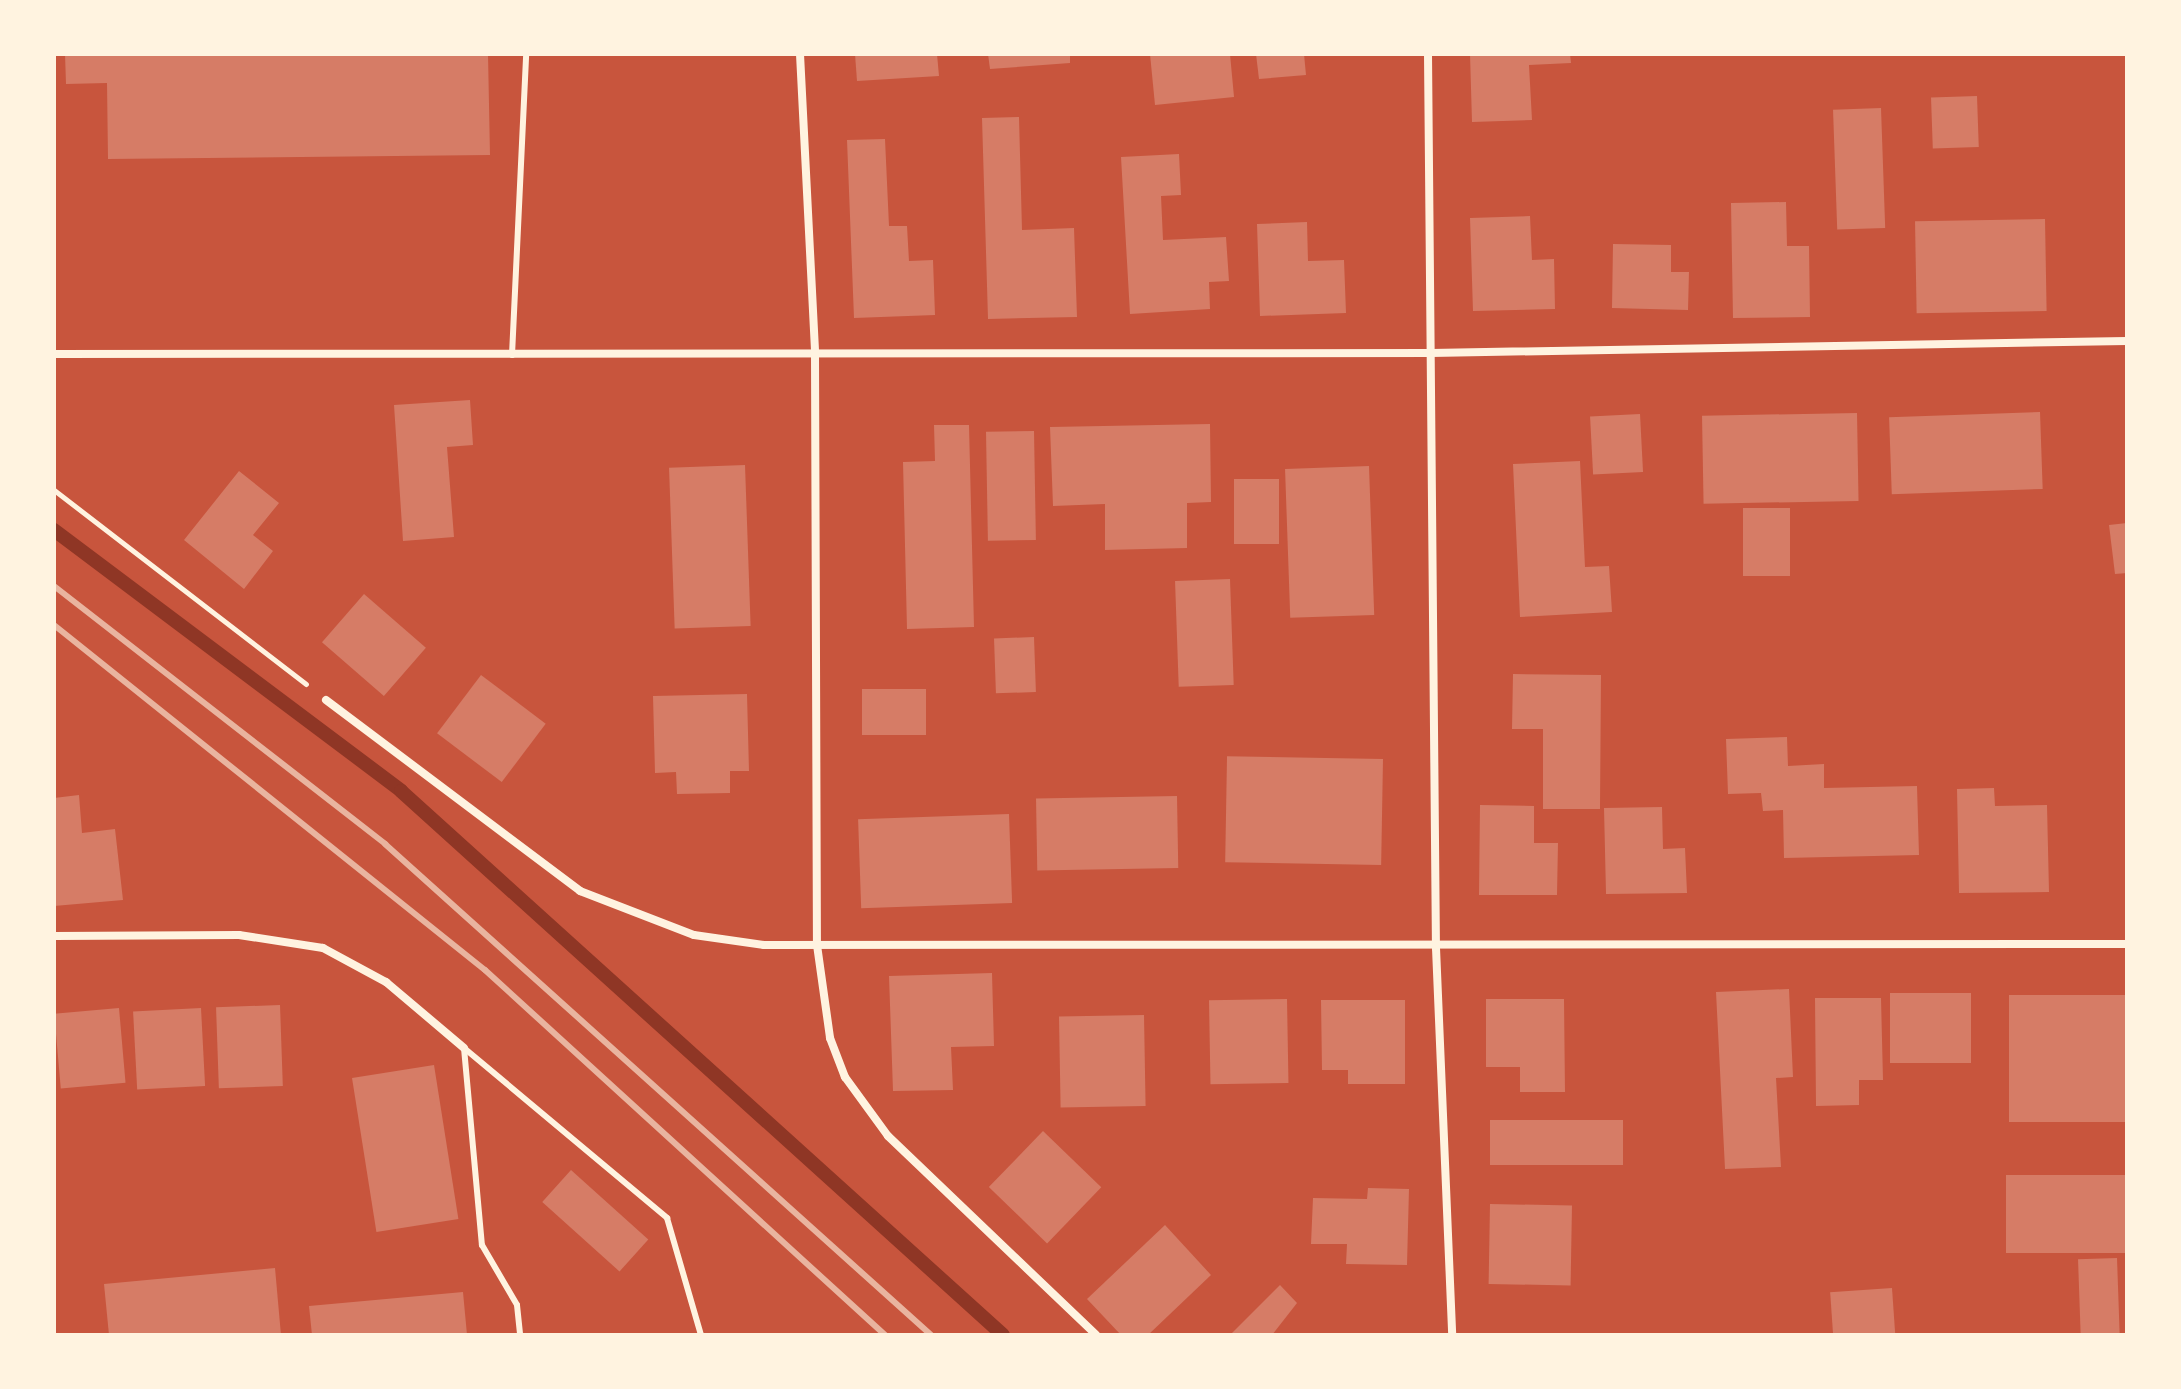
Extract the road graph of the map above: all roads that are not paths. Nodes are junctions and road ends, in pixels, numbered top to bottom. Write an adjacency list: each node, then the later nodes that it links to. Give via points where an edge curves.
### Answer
1 (526, 54): 7 (lane)
2 (800, 54): 8 (street)
3 (1428, 54): 5 (street)
4 (2127, 341): 5 (street)
5 (1431, 353): 8 (street); 13 (street)
6 (54, 354): 7 (street)
7 (512, 355): 8 (street)
8 (815, 355): 12 (street)
9 (326, 700): 12 (street, via 580,891 694,935)
10 (54, 936): 14 (street, via 239,935 323,948 386,982)
11 (2127, 944): 13 (street)
12 (817, 945): 13 (street); 17 (street, via 830,1038 866,1109 955,1204)
13 (1436, 948): 18 (street)
14 (464, 1048): 15 (lane, via 482,1245 517,1305); 16 (lane, via 667,1218)
15 (520, 1335)
16 (701, 1335)
17 (1096, 1335)
18 (1452, 1335)

